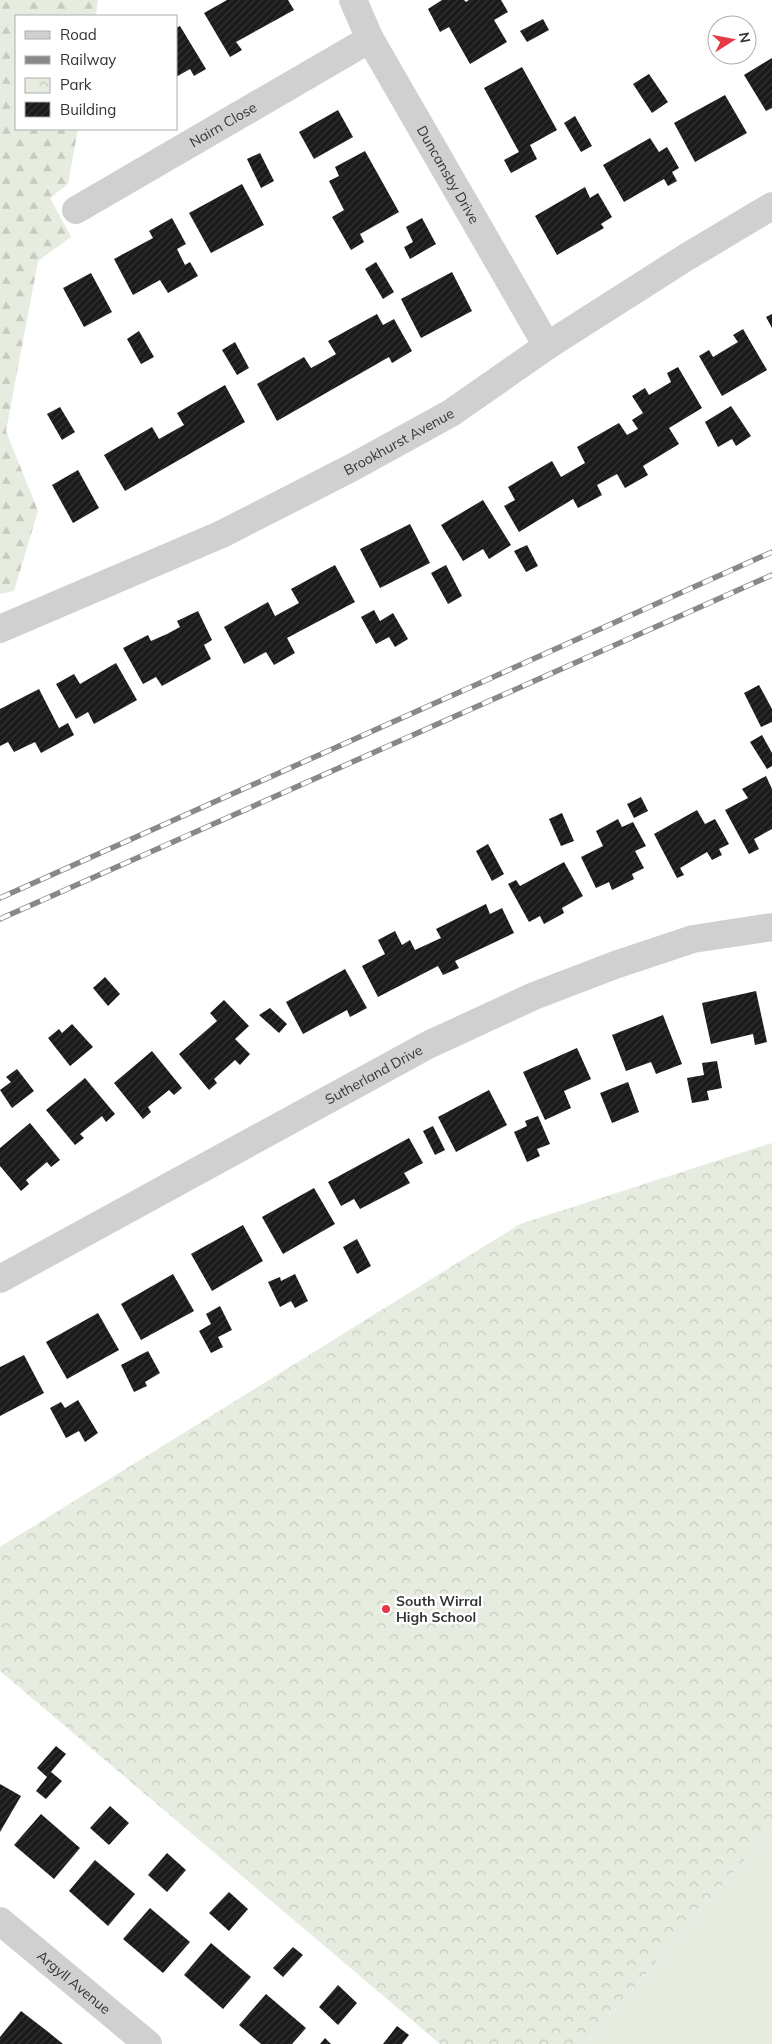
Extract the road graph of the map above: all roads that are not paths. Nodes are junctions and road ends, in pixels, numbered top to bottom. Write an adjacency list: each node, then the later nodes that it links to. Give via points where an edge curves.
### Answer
1 (353, 0): 2 (street, Duncansby Drive)
2 (370, 39): 4 (street, Nairn Close); 5 (street, Duncansby Drive)
3 (772, 206): 5 (street, Brookhurst Avenue)
4 (76, 210)
5 (548, 346): 6 (street, Brookhurst Avenue, via 451,412 353,467 222,534)
6 (0, 629)
7 (772, 927): 8 (street, Sutherland Drive, via 693,939 534,996 428,1045)
8 (0, 1279)
9 (0, 1921): 10 (street, Argyll Avenue)
10 (148, 2044)

